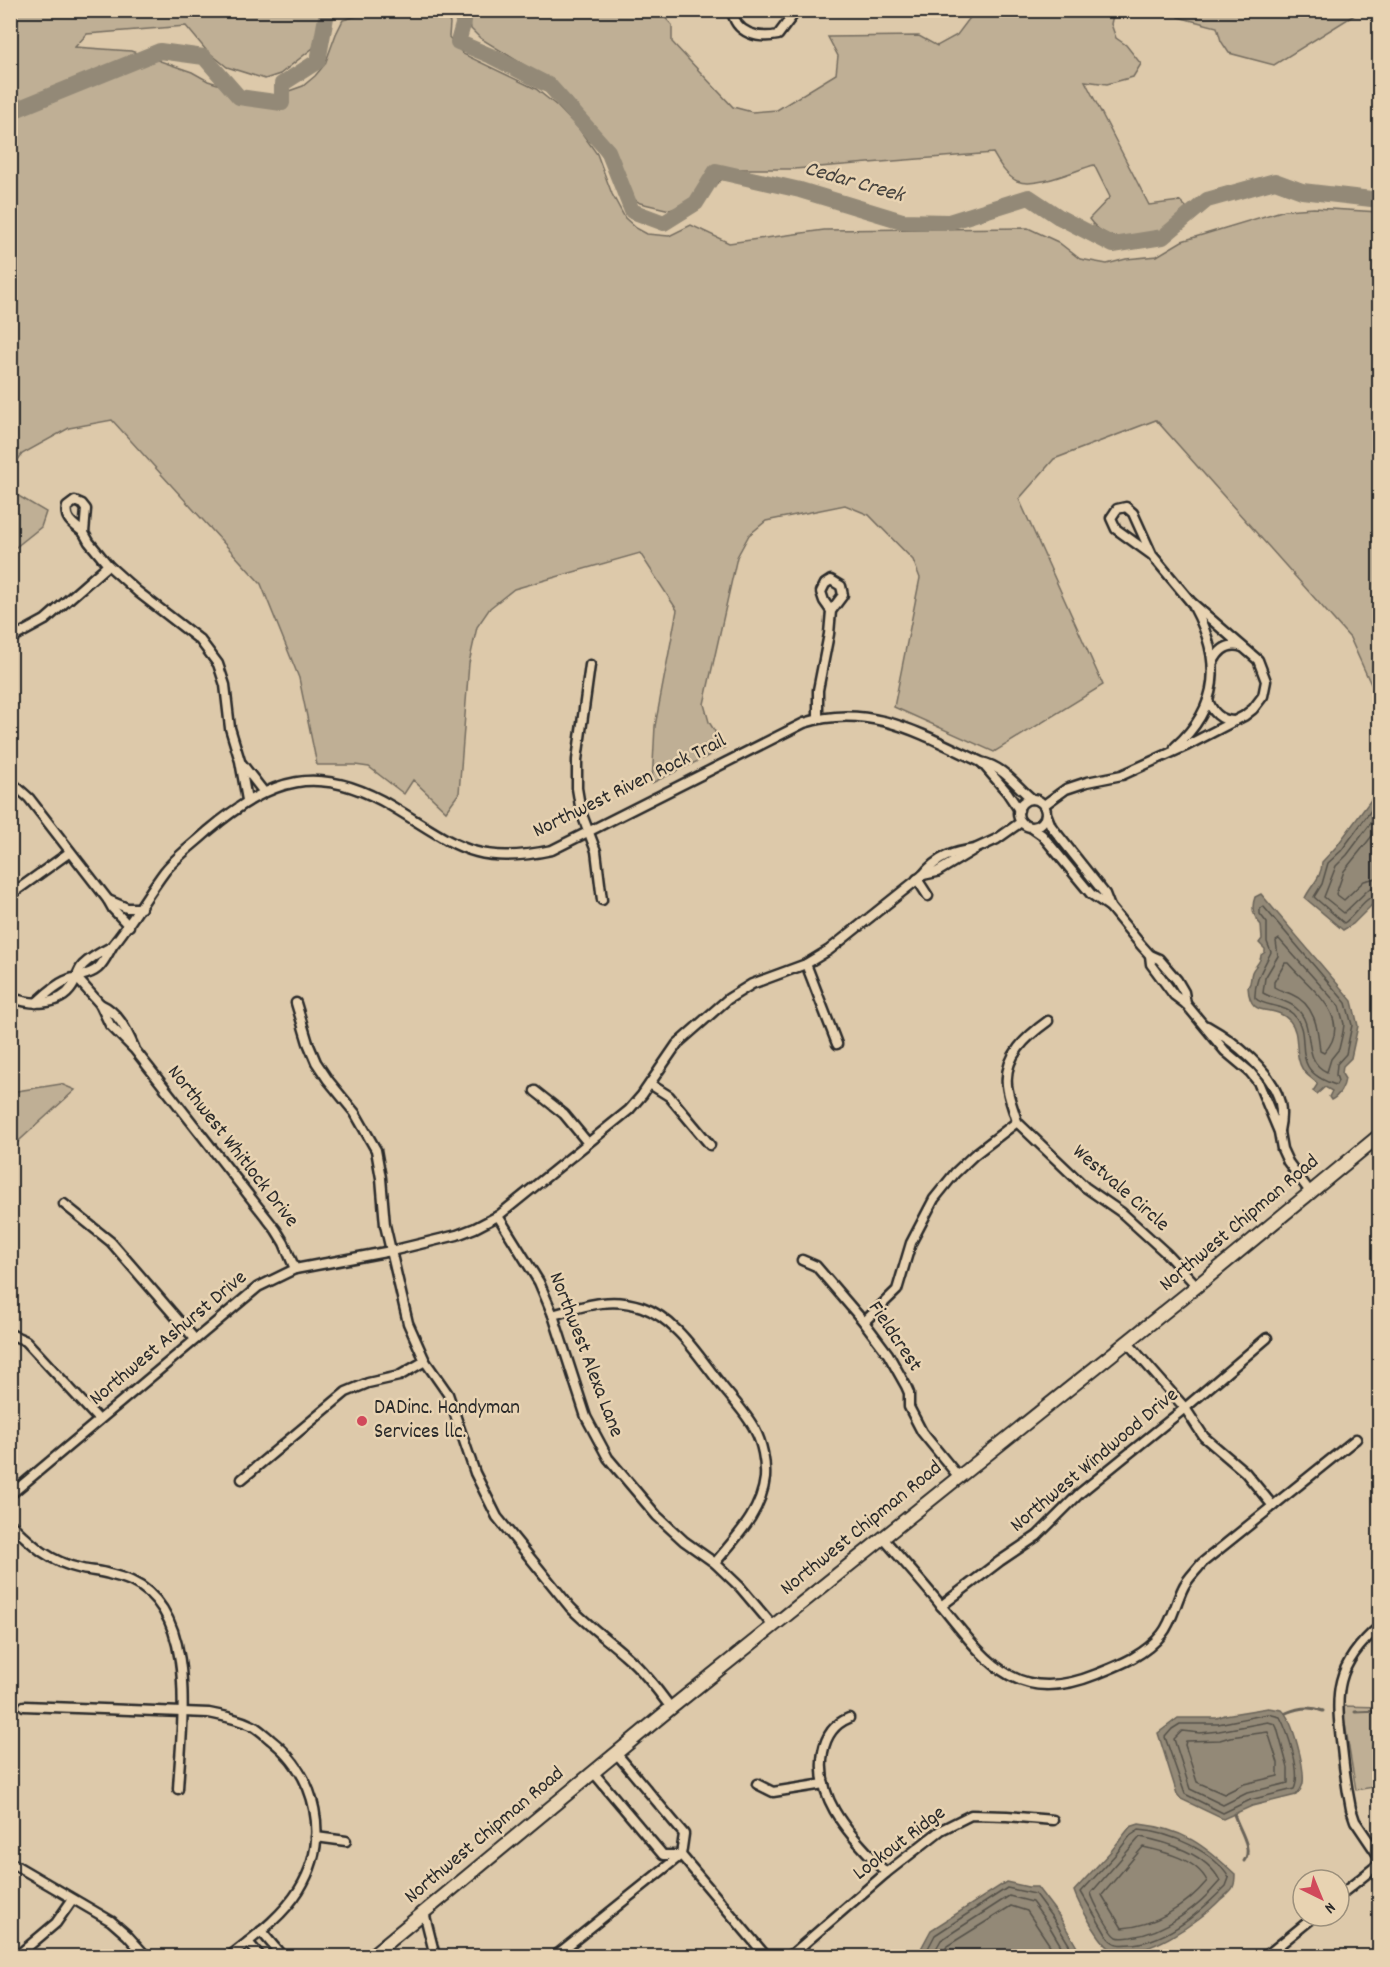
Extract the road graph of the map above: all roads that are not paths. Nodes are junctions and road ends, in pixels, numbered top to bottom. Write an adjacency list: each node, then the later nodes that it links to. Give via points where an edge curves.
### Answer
1 (732, 10): 2 (street, via 738,25 747,32 768,37 778,35)
2 (794, 10)
3 (84, 532): 5 (street)
4 (1152, 555): 4 (street, via 1133,513 1126,507 1118,509 1111,518 1116,529); 6 (street)
5 (108, 565): 8 (street, via 45,620); 16 (street, via 200,640 218,663)
6 (1191, 602): 9 (street); 10 (street, via 1206,628)
7 (831, 611): 13 (street, via 818,690)
8 (10, 639)
9 (1248, 649): 10 (street, via 1230,646 1220,651); 14 (street, via 1262,667 1265,689 1259,704)
10 (1213, 662): 12 (street)
11 (590, 665): 27 (street, via 576,777 578,800)
12 (1208, 700): 14 (street, via 1221,717); 15 (street, via 1192,729)
13 (818, 719): 17 (street, Northwest Riven Rock Trail, via 848,715 878,718); 27 (street, Northwest Riven Rock Trail, via 790,729)
14 (1235, 721): 15 (street)
15 (1167, 754): 22 (street, via 1122,775 1066,789)
16 (240, 761): 19 (street); 21 (street)
17 (981, 762): 20 (street, Northwest Riven Rock Trail, via 1000,769); 23 (street, Northwest Riven Rock Trail)
18 (10, 782): 28 (street, via 29,798)
19 (263, 791): 21 (street, Northwest Riven Rock Trail); 27 (street, Northwest Riven Rock Trail, via 305,782 352,787 393,806 451,843 499,856 552,850)
20 (1032, 799): 22 (street, Northwest Riven Rock Trail); 23 (street, via 1023,802)
21 (248, 800): 35 (street, Northwest Riven Rock Trail, via 168,868)
22 (1044, 805): 24 (street)
23 (1019, 810): 25 (street, Northwest Riven Rock Trail)
24 (1047, 816): 26 (street, via 1042,824); 34 (street, via 1105,894)
25 (1021, 822): 26 (street); 29 (street, Northwest Ashurst Drive, via 975,849 952,852)
26 (1032, 828): 34 (street, via 1091,894)
27 (588, 831): 33 (street, via 596,850)
28 (70, 852): 30 (street); 32 (street)
29 (920, 877): 31 (street); 37 (street, Northwest Ashurst Drive)
30 (10, 895)
31 (928, 896)
32 (108, 900): 35 (street, via 127,908); 36 (street)
33 (602, 900)
34 (1110, 907): 42 (street, via 1177,980 1186,1004)
35 (141, 908): 36 (street, Northwest Riven Rock Trail)
36 (129, 926): 38 (street, Northwest Riven Rock Trail, via 97,969)
37 (806, 964): 43 (street); 44 (street, Northwest Ashurst Drive, via 739,991 677,1044)
38 (76, 977): 39 (street, Northwest Riven Rock Trail, via 72,987 50,1002 24,1002); 56 (street, Northwest Whitlock Drive, via 100,1004 110,1025 135,1050 276,1230)
39 (10, 997)
40 (296, 1003): 54 (street, via 316,1062 355,1113 376,1150)
41 (1047, 1021): 46 (street, via 1016,1049 1010,1064 1007,1084)
42 (1203, 1024): 47 (street, via 1224,1051 1258,1082); 47 (street, via 1223,1035 1262,1070 1280,1102)
43 (837, 1044)
44 (650, 1084): 49 (street, Northwest Ashurst Drive, via 629,1110); 50 (street, via 669,1096)
45 (535, 1091): 49 (street, via 564,1114)
46 (1017, 1122): 57 (street, Westvale Circle, via 1085,1187 1121,1212 1166,1253); 59 (street, via 961,1167 934,1199 911,1243 897,1290)
47 (1279, 1132): 51 (street, via 1288,1162)
48 (1380, 1135): 51 (main road, Northwest Chipman Road)
49 (588, 1143): 53 (street, Northwest Ashurst Drive)
50 (710, 1145)
51 (1310, 1192): 57 (main road, Northwest Chipman Road)
52 (64, 1204): 61 (street, via 111,1242)
53 (498, 1216): 54 (street, Northwest Ashurst Drive, via 457,1235); 58 (street, Northwest Alexa Lane, via 539,1282)
54 (391, 1251): 56 (street, Northwest Ashurst Drive); 64 (street, via 408,1323)
55 (802, 1260): 59 (street, Fieldcrest, via 816,1266)
56 (295, 1269): 61 (street, Northwest Ashurst Drive, via 258,1287)
57 (1197, 1286): 63 (main road, Northwest Chipman Road)
58 (553, 1315): 74 (street, Northwest Alexa Lane, via 599,1445 657,1516); 74 (street, via 615,1301 656,1314 678,1332 750,1421 761,1444 765,1477 762,1493 750,1519)
59 (864, 1322): 68 (street, Fieldcrest, via 898,1368 909,1393 909,1407 922,1432)
60 (10, 1334): 66 (street, via 26,1341)
61 (194, 1338): 66 (street, Northwest Ashurst Drive)
62 (1267, 1338): 65 (street, Northwest Windwood Drive)
63 (1127, 1342): 65 (street); 68 (main road, Northwest Chipman Road)
64 (424, 1361): 69 (street, via 399,1376 346,1392); 79 (street, via 448,1394 475,1473 497,1517 570,1607 626,1655)
65 (1185, 1408): 71 (street, via 1204,1437 1245,1472); 75 (street, Northwest Windwood Drive, via 1080,1493 1037,1536)
66 (99, 1420): 70 (street, Northwest Ashurst Drive)
67 (1356, 1439): 71 (street)
68 (958, 1476): 73 (main road, Northwest Chipman Road)
69 (242, 1479)
70 (10, 1495)
71 (1273, 1506): 75 (street, via 1202,1563 1184,1585 1164,1632 1147,1650 1080,1681 1052,1686 1024,1683 1001,1672 973,1647)
72 (10, 1522): 80 (street, via 42,1553 62,1563 133,1582 156,1600 172,1626 178,1649)
73 (883, 1539): 75 (street); 76 (main road, Northwest Chipman Road)
74 (715, 1563): 76 (street, Northwest Alexa Lane)
75 (941, 1606)
76 (773, 1626): 79 (main road, Northwest Chipman Road)
77 (1380, 1626): 91 (street, via 1352,1655 1338,1688 1337,1709 1351,1809)
78 (24, 1706): 80 (street)
79 (671, 1708): 82 (main road, Northwest Chipman Road)
80 (182, 1711): 86 (street); 88 (street, via 228,1717 254,1726 283,1749 313,1800)
81 (849, 1718): 85 (street, via 837,1723 825,1741 821,1762)
82 (616, 1753): 83 (main road, Northwest Chipman Road); 90 (street, via 684,1834)
83 (593, 1772): 90 (street, via 663,1856); 97 (main road, Northwest Chipman Road)
84 (757, 1784): 85 (street, via 773,1792)
85 (824, 1784): 94 (street, via 829,1804 844,1827)
86 (178, 1789)
87 (1053, 1820): 94 (street, Lookout Ridge, via 971,1815 941,1830)
88 (316, 1837): 89 (street); 99 (street, via 312,1863 299,1890)
89 (346, 1841)
90 (681, 1855): 108 (street); 109 (street)
91 (1380, 1858)
92 (10, 1862): 96 (street)
93 (1380, 1863): 95 (street)
94 (886, 1873): 110 (street, Lookout Ridge)
95 (1351, 1886)
96 (72, 1900): 101 (street, via 56,1923); 102 (street, via 111,1921)
97 (423, 1912): 106 (main road, Northwest Chipman Road); 107 (street)
98 (1300, 1928): 111 (street)
99 (261, 1931): 100 (street); 105 (street)
100 (248, 1942): 103 (street); 104 (street)
101 (17, 1956)
102 (146, 1956)
103 (230, 1956)
104 (260, 1956)
105 (282, 1956)
106 (371, 1956)
107 (435, 1956)
108 (555, 1956)
109 (766, 1956)
110 (790, 1956)
111 (1266, 1956)

